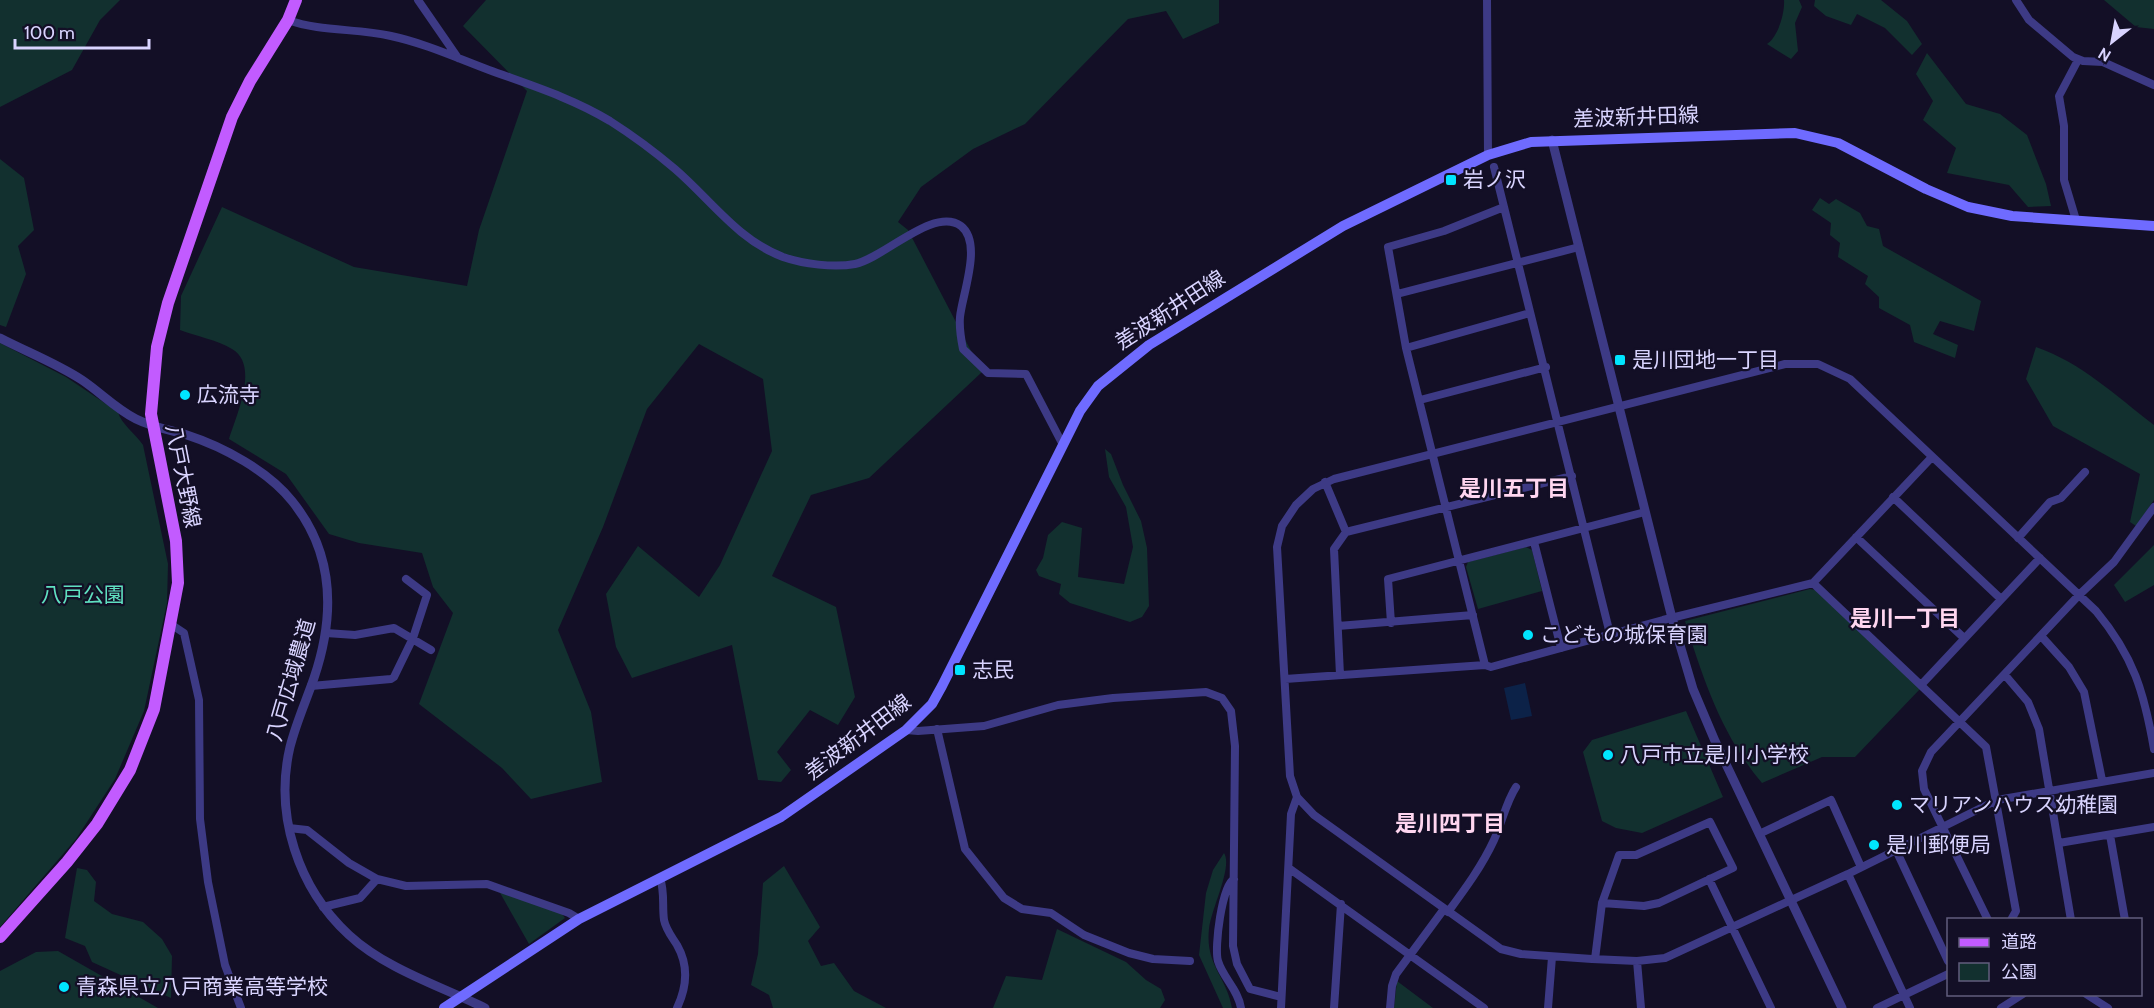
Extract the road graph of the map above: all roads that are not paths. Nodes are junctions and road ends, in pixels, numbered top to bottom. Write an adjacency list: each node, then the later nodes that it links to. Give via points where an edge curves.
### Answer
1 (296, 0): 5 (main road, 八戸大野線)
2 (418, 0): 6 (street)
3 (1487, 0): 10 (street)
4 (2016, 0): 7 (street, via 2029,20)
5 (288, 20): 6 (street, via 309,27 390,36); 25 (main road, 八戸大野線, via 255,71 232,117 178,273 157,347 151,398)
6 (459, 58): 26 (street, via 567,98 610,121 675,169 742,234 786,258 853,264 884,252 932,224 944,221 960,226 967,232 970,250 960,317 963,349 988,373 1026,374)
7 (2078, 60): 8 (street, via 2103,62); 13 (street, via 2059,96 2064,126 2064,180)
8 (2154, 85)
9 (1552, 140): 10 (main road, 差波新井田線); 13 (main road, 差波新井田線, via 1806,134 1838,143 1968,207 2012,216); 15 (street)
10 (1488, 155): 26 (main road, 差波新井田線, via 1342,226 1149,345 1098,386)
11 (1494, 167): 12 (street)
12 (1504, 207): 16 (street); 17 (street, via 1444,231 1388,247)
13 (2076, 220): 14 (main road, 差波新井田線)
14 (2154, 226)
15 (1579, 247): 16 (street); 23 (street)
16 (1519, 264): 17 (street); 18 (street)
17 (1397, 294): 20 (street)
18 (1530, 314): 20 (street); 21 (street)
19 (0, 338): 25 (street, 八戸広域農道, via 80,378 128,414)
20 (1407, 348): 22 (street)
21 (1546, 367): 22 (street); 24 (street)
22 (1419, 400): 27 (street)
23 (1619, 406): 24 (street); 28 (street, via 1785,364 1818,364 1850,379); 35 (street)
24 (1559, 421): 27 (street); 30 (street)
25 (153, 425): 50 (main road, 八戸大野線, via 176,541 178,583); 52 (street, 八戸広域農道, via 205,442 248,465 291,499 309,526 325,568 329,604)
26 (1063, 445): 67 (main road, 差波新井田線, via 942,686 932,704)
27 (1433, 454): 31 (street); 33 (street)
28 (1932, 457): 32 (street); 39 (street)
29 (2085, 472): 39 (street, via 2061,498 2050,502)
30 (1572, 477): 33 (street); 36 (street)
31 (1325, 482): 37 (street); 62 (street, via 1296,505 1278,538)
32 (1893, 497): 38 (street); 46 (street)
33 (1446, 507): 37 (street); 42 (street)
34 (2154, 507): 45 (street, via 2114,562)
35 (1646, 512): 36 (street); 48 (street)
36 (1584, 528): 40 (street); 53 (street)
37 (1346, 532): 51 (street, via 1334,549)
38 (1856, 537): 44 (street); 56 (street)
39 (2018, 538): 41 (street)
40 (1534, 542): 42 (street); 57 (street)
41 (2040, 558): 45 (street); 46 (street)
42 (1460, 560): 47 (street); 49 (street, via 1388,579)
43 (406, 579): 55 (street, via 427,595)
44 (1813, 583): 48 (street); 63 (street)
45 (2079, 595): 54 (street); 68 (street, via 2115,635 2135,670)
46 (2001, 599): 56 (street)
47 (1473, 615): 49 (street); 59 (street)
48 (1672, 618): 53 (street); 78 (street, via 1693,689)
49 (1391, 623): 51 (street)
50 (172, 625): 100 (main road, 八戸大野線, via 154,709 130,770 84,841); 113 (street, via 184,633 200,700 200,819 208,882 225,965)
51 (1338, 626): 60 (street)
52 (326, 633): 55 (street, via 355,635 394,627); 64 (street, 八戸広域農道)
53 (1610, 634): 57 (street)
54 (2042, 637): 61 (street); 70 (street, via 2069,667 2084,692)
55 (413, 638): 58 (street); 64 (street, via 391,679)
56 (1964, 638): 63 (street)
57 (1561, 648): 59 (street, via 1491,668)
58 (431, 650)
59 (1485, 665): 60 (street)
60 (1340, 675): 62 (street)
61 (2005, 675): 65 (street); 72 (street, via 2028,702 2038,729)
62 (1285, 679): 73 (street, via 1290,776)
63 (1922, 685): 65 (street)
64 (311, 686): 76 (street, 八戸広域農道, via 287,763 285,798)
65 (1961, 721): 74 (street, via 1986,747); 77 (street, via 1931,752 1922,771 1924,789)
66 (937, 729): 67 (street); 87 (street, via 984,726 1058,705 1169,694 1216,694 1228,703 1231,711 1235,746); 106 (street, via 965,849 1004,898 1022,909 1051,913 1084,934 1129,953)
67 (906, 730): 85 (main road, 差波新井田線, via 781,818)
68 (2154, 749)
69 (2154, 772): 70 (street)
70 (2102, 780): 72 (street)
71 (1516, 787): 93 (street, via 1493,843 1469,884)
72 (2049, 790): 74 (street); 80 (street)
73 (1297, 797): 83 (street, via 1291,814); 93 (street, via 1314,815)
74 (1997, 800): 77 (street); 95 (street, via 2016,911)
75 (2154, 827): 79 (street)
76 (289, 828): 86 (street, via 307,830); 92 (street, 八戸広域農道, via 301,868)
77 (1943, 828): 81 (street); 94 (street)
78 (1759, 834): 82 (street, via 1831,800); 89 (street)
79 (2110, 835): 80 (street); 97 (street)
80 (2059, 843): 96 (street)
81 (1896, 850): 82 (street); 104 (street)
82 (1861, 867): 84 (street)
83 (1290, 869): 91 (street); 111 (street)
84 (1848, 874): 89 (street); 108 (street)
85 (660, 878): 98 (main road, 差波新井田線); 116 (street, via 664,920 683,957 686,973)
86 (377, 879): 92 (street, via 360,898); 98 (street, via 406,886 488,884)
87 (1234, 879): 111 (street, via 1232,924 1237,964 1253,991); 117 (street, via 1224,893 1217,953 1238,995)
88 (1709, 879): 90 (street, via 1659,903); 90 (street, via 1733,868 1710,822 1636,855 1619,855); 99 (street)
89 (1791, 900): 99 (street); 125 (street)
90 (1602, 903): 103 (street)
91 (1341, 904): 101 (street); 119 (street)
92 (323, 907): 109 (street, 八戸広域農道, via 367,949)
93 (1446, 911): 101 (street); 102 (street, via 1501,949)
94 (1987, 918)
95 (2012, 918)
96 (2070, 918)
97 (2125, 918)
98 (579, 919): 109 (main road, 差波新井田線)
99 (1733, 928): 105 (street, via 1672,956); 124 (street)
100 (0, 937)
101 (1410, 954): 120 (street, via 1392,986); 121 (street)
102 (1552, 957): 103 (street); 122 (street)
103 (1595, 959): 105 (street)
104 (1947, 959)
105 (1637, 961): 123 (street)
106 (1190, 962)
107 (1947, 974): 108 (street)
108 (1905, 995): 126 (street); 127 (street)
109 (461, 996): 114 (main road, 差波新井田線); 115 (street, 八戸広域農道)
110 (2020, 996): 128 (street)
111 (1281, 997): 118 (street)
112 (2099, 998): 129 (street)
113 (241, 1008)
114 (444, 1008)
115 (485, 1008)
116 (677, 1008)
117 (1240, 1008)
118 (1281, 1008)
119 (1334, 1008)
120 (1390, 1008)
121 (1484, 1008)
122 (1548, 1008)
123 (1641, 1008)
124 (1772, 1008)
125 (1842, 1008)
126 (1877, 1008)
127 (1910, 1008)
128 (2001, 1008)
129 (2108, 1008)

